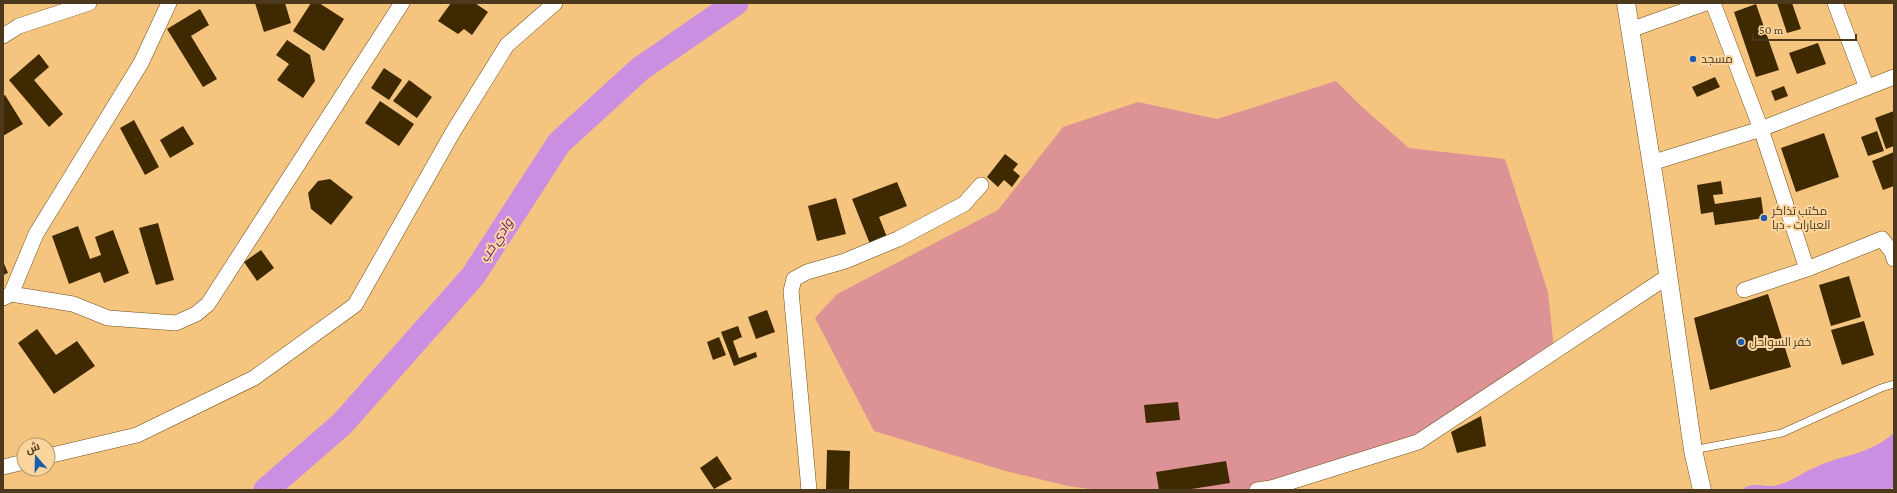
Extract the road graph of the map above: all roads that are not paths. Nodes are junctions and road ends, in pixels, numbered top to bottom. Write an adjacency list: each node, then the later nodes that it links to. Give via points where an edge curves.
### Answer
1 (89, 3): 10 (street, via 20,26)
2 (169, 3): 20 (street, via 141,63 36,234)
3 (402, 3): 20 (street, via 208,304 196,314 176,323 108,318 73,304)
4 (555, 3): 23 (street, via 506,45 453,132 355,306 247,382 138,435)
5 (1626, 3): 9 (street)
6 (1706, 3): 9 (street)
7 (1713, 3): 13 (street)
8 (1835, 3): 12 (street)
9 (1630, 30): 14 (street)
10 (3, 36)
11 (1894, 77): 12 (street)
12 (1867, 88): 13 (street)
13 (1761, 128): 14 (street); 17 (street)
14 (1651, 163): 18 (street)
15 (981, 185): 26 (street, via 964,204 898,239 794,279 791,291)
16 (1894, 259): 17 (street, via 1882,239)
17 (1807, 269): 19 (street)
18 (1666, 277): 22 (street); 27 (street, via 1418,442 1271,488)
19 (1744, 290)
20 (7, 296)
21 (1894, 384): 22 (lane, via 1782,433)
22 (1692, 450): 28 (street)
23 (56, 454)
24 (16, 464): 25 (street)
25 (3, 467)
26 (810, 490)
27 (1257, 490)
28 (1702, 490)

